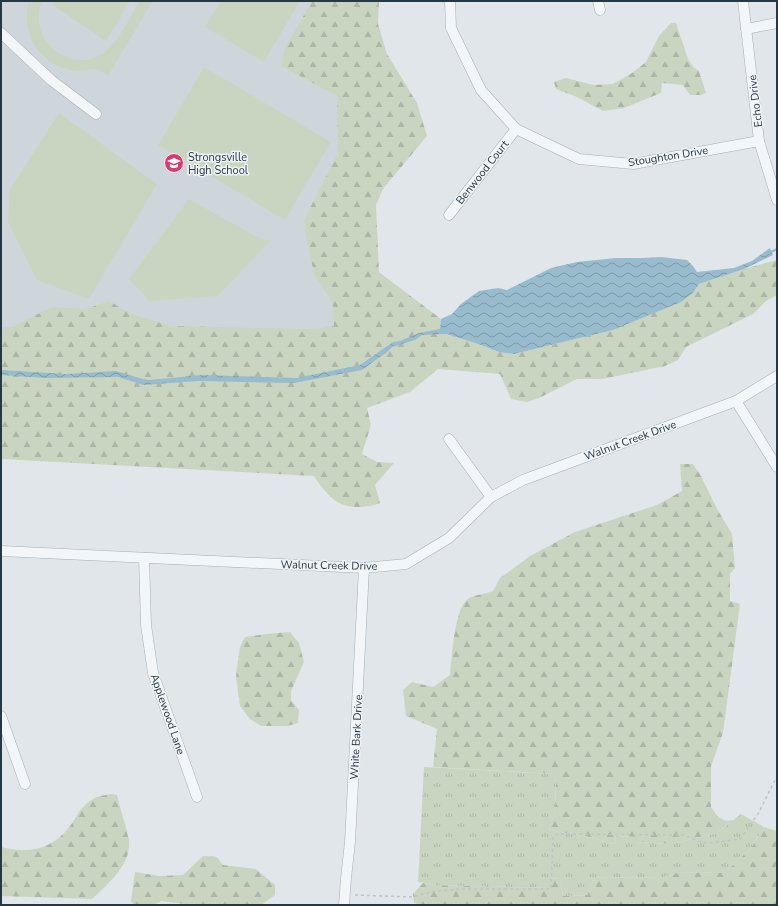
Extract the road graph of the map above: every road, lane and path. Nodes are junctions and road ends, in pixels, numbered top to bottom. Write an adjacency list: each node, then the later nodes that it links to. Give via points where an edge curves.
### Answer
1 (450, 1): 7 (street, Stoughton Drive, via 451,28 481,90)
2 (743, 1): 4 (street, Echo Drive)
3 (777, 23): 4 (street)
4 (746, 29): 8 (street, Echo Drive)
5 (1, 33): 6 (street, via 51,80)
6 (96, 114)
7 (516, 129): 8 (street, Stoughton Drive, via 579,159 633,164); 10 (street, Benwood Court)
8 (760, 141): 9 (street, Echo Drive)
9 (777, 200)
10 (449, 214)
11 (777, 376): 12 (street, Walnut Creek Drive)
12 (736, 401): 14 (street); 15 (street, Walnut Creek Drive, via 523,480)
13 (449, 439): 15 (street)
14 (777, 467)
15 (491, 497): 18 (street, Walnut Creek Drive, via 449,538 406,564)
16 (1, 551): 17 (street, Walnut Creek Drive)
17 (144, 558): 18 (street, Walnut Creek Drive); 22 (street, Applewood Lane, via 146,625 152,673)
18 (364, 568): 23 (street, White Bark Drive)
19 (1, 716): 21 (street)
20 (777, 776): 23 (path, via 758,814 740,839 710,844 683,835 557,834 553,837 551,889 450,890 412,897)
21 (25, 784)
22 (197, 797)
23 (345, 894): 24 (street, White Bark Drive)
24 (344, 905)

